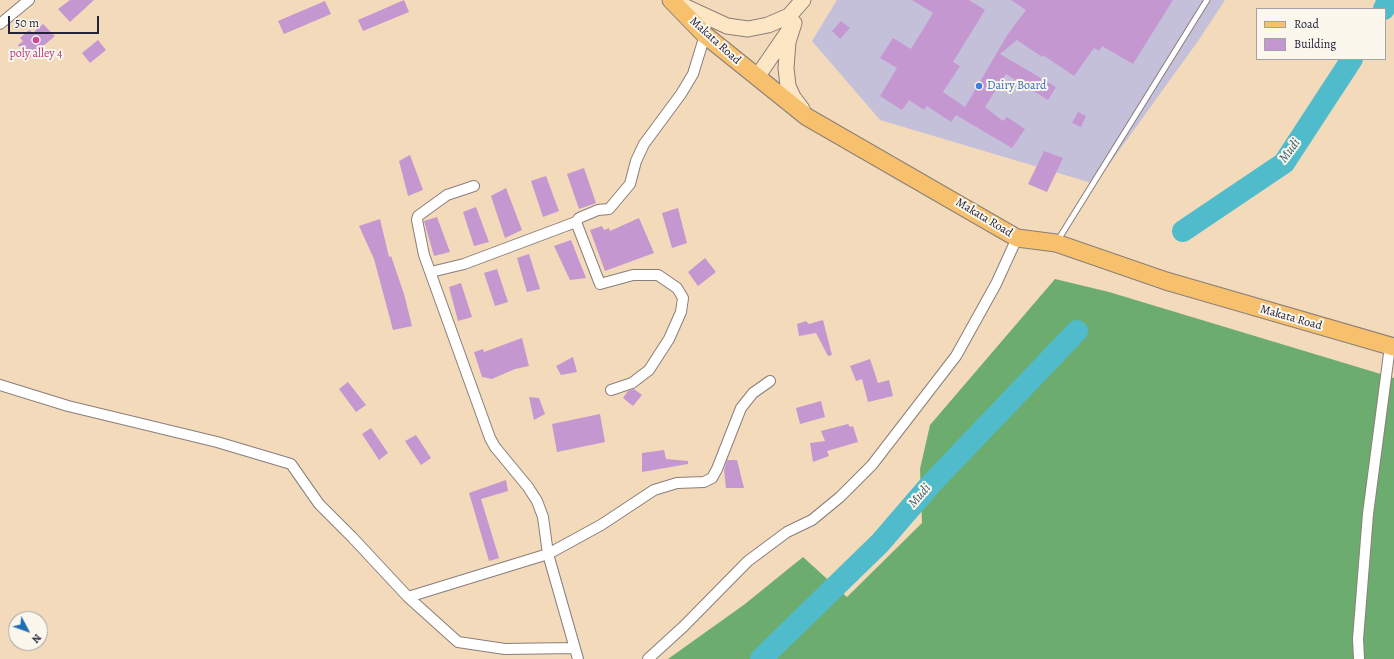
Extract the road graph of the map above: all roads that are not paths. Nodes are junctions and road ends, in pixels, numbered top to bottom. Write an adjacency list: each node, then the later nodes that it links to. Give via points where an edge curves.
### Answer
1 (29, 0): 6 (street)
2 (672, 0): 3 (main road, via 727,26 748,30 789,16); 7 (main road, Makata Road)
3 (804, 0): 5 (main road)
4 (1207, 0): 13 (lane)
5 (794, 23): 8 (main road); 9 (main road, via 788,42 788,86)
6 (0, 24)
7 (705, 34): 8 (main road, Makata Road); 11 (street, via 693,74 644,144 630,184 609,209 598,210 579,218)
8 (757, 77): 9 (main road, Makata Road)
9 (807, 116): 12 (main road, Makata Road)
10 (474, 186): 14 (street, via 447,195 418,216 424,255)
11 (576, 222): 14 (street, via 464,264); 18 (street, via 600,284 633,275 658,275 677,288 683,298 681,312 669,339 652,366 632,383)
12 (1017, 238): 13 (main road, Makata Road); 23 (street, via 996,284 956,356 872,465 812,520 787,532 748,561)
13 (1056, 243): 15 (main road, Makata Road, via 1166,282)
14 (430, 272): 19 (street, via 490,438 537,501 543,517)
15 (1392, 346): 24 (street, via 1368,514 1358,639)
16 (770, 381): 19 (street, via 753,393 741,408 718,469 712,478 704,482 677,483 654,490 606,522)
17 (0, 385): 20 (street, via 68,406 217,442 291,464 319,504)
18 (611, 390)
19 (548, 554): 20 (street); 21 (street)
20 (408, 597): 21 (street, via 458,642 505,649)
21 (573, 648): 22 (street)
22 (578, 659)
23 (648, 659)
24 (1359, 659)

